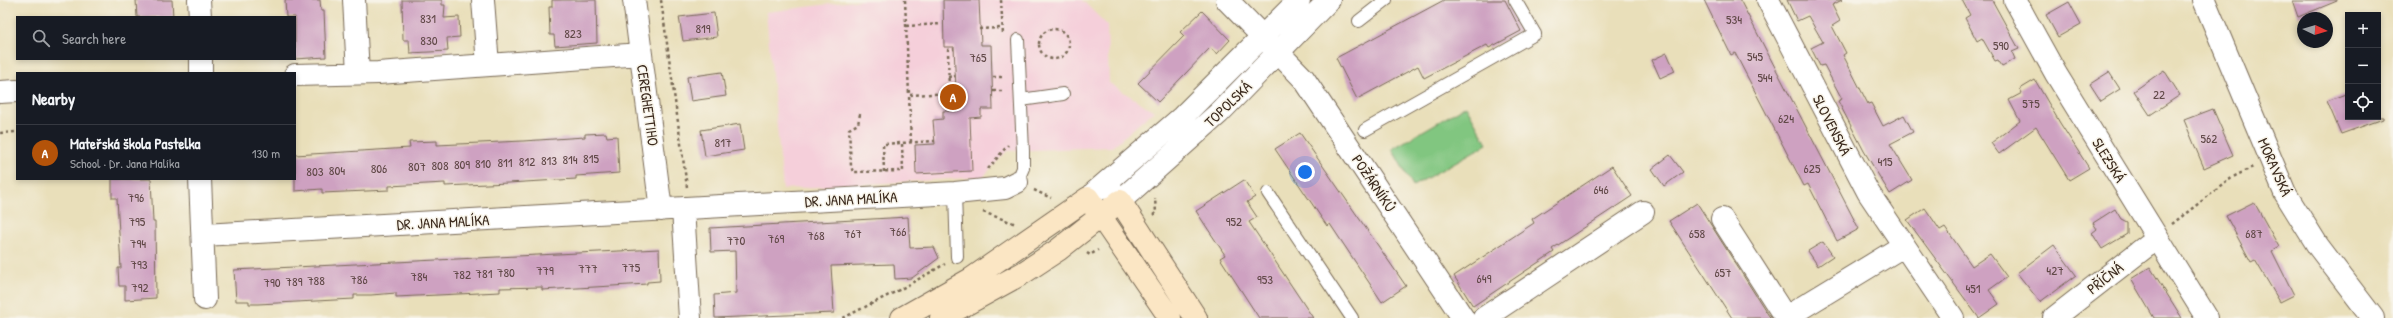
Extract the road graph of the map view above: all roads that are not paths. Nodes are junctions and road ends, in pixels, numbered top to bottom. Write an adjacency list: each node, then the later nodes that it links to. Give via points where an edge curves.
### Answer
1 (199, 0): 13 (street)
2 (354, 0): 22 (street)
3 (484, 0): 20 (street)
4 (634, 0): 18 (street, CEREGHETTIHO)
5 (1227, 0): 15 (street, POŽÁRNÍKŮ)
6 (1300, 0): 15 (street, TOPOLSKÁ)
7 (1328, 0): 17 (street, TOPOLSKÁ)
8 (1386, 0): 14 (lane)
9 (1515, 0): 28 (lane, via 1535,34)
10 (1768, 0): 43 (street, SLOVENSKÁ, via 1856,171)
11 (2016, 0): 41 (street, SLEZSKÁ, via 2056,74)
12 (2204, 0): 57 (street, MORAVSKÁ, via 2285,193 2314,240)
13 (200, 16)
14 (1358, 21)
15 (1264, 38): 17 (street, POŽÁRNÍKŮ); 31 (street, TOPOLSKÁ, via 1182,117)
16 (1018, 40): 27 (lane)
17 (1279, 53): 35 (street, TOPOLSKÁ, via 1181,149); 52 (street, POŽÁRNÍKŮ, via 1304,79)
18 (641, 54): 20 (street); 37 (street, CEREGHETTIHO)
19 (201, 60): 21 (street)
20 (488, 65): 22 (street)
21 (201, 72)
22 (358, 73): 23 (street)
23 (296, 74)
24 (16, 91): 25 (street)
25 (0, 92)
26 (1063, 94): 27 (lane)
27 (1021, 100): 30 (lane, via 1023,168)
28 (1365, 130)
29 (200, 180): 42 (street)
30 (1018, 182): 33 (street, DR. JANA MALÍKA, via 1005,188)
31 (1106, 184): 34 (street, TOPOLSKÁ); 35 (street)
32 (1268, 193): 51 (lane)
33 (955, 197): 36 (street, DR. JANA MALÍKA); 44 (lane)
34 (1088, 198): 39 (main road); 47 (main road, via 971,279)
35 (1120, 201): 39 (main road); 50 (main road)
36 (684, 209): 37 (street, DR. JANA MALÍKA); 46 (street)
37 (661, 210): 42 (street, DR. JANA MALÍKA)
38 (1643, 212): 53 (street)
39 (1102, 216): 48 (main road, via 1023,273); 49 (main road)
40 (1722, 219): 43 (street, via 1780,309 1786,314 1794,313)
41 (2162, 233): 55 (street, PŘÍČNÁ); 56 (street, SLEZSKÁ)
42 (203, 234): 45 (street)
43 (1903, 246): 54 (street, SLOVENSKÁ)
44 (957, 257)
45 (205, 299)
46 (690, 318)
47 (902, 318)
48 (942, 318)
49 (1170, 318)
50 (1196, 318)
51 (1352, 318)
52 (1463, 318)
53 (1484, 318)
54 (1953, 318)
55 (2054, 318)
56 (2207, 318)
57 (2373, 318)

